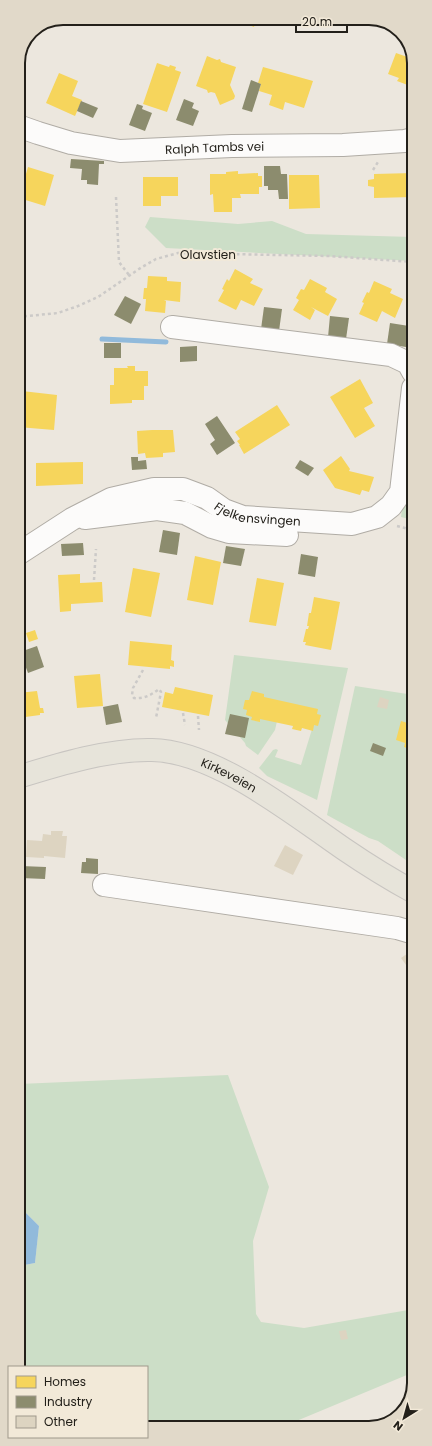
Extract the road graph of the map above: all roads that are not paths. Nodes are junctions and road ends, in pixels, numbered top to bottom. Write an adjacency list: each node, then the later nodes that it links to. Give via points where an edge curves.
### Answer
1 (25, 128): 2 (street, Ralph Tambs vei, via 71,143 120,151 343,145)
2 (407, 140)
3 (172, 328): 4 (street, via 391,355)
4 (407, 363)
5 (407, 440): 6 (street, Fjelkensvingen, via 401,492 391,506 377,517 352,524 243,517 183,489 154,489 111,499)
6 (72, 519): 7 (street, via 157,509 185,513 212,527 229,532); 8 (street, Fjelkensvingen)
7 (287, 536)
8 (25, 549)
9 (25, 775): 11 (main road, Kirkeveien, via 48,767 126,751 154,750 186,755 254,788 368,865)
10 (104, 885): 12 (street)
11 (407, 888)
12 (407, 931)

